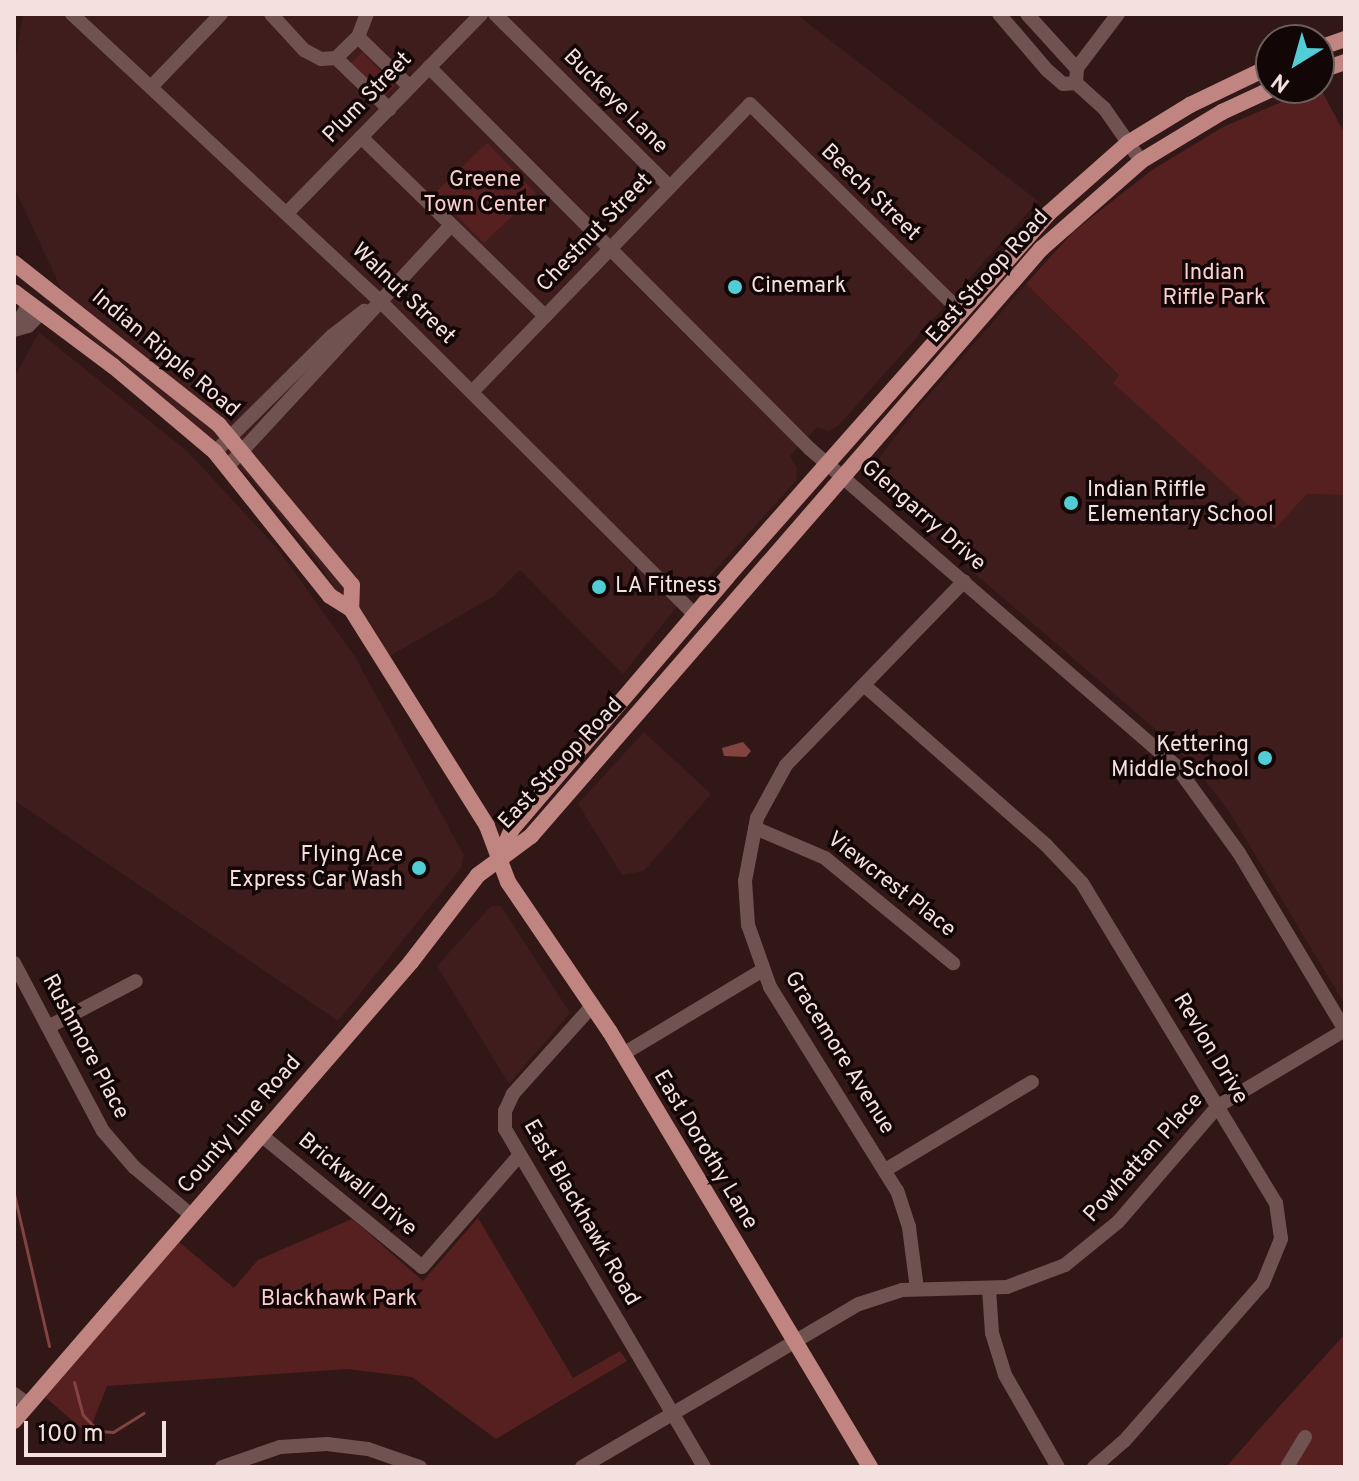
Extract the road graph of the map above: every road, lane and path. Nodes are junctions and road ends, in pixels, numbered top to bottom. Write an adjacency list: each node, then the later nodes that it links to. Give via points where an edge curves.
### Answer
1 (72, 14): 15 (street, Walnut Street)
2 (221, 14): 15 (street)
3 (271, 14): 11 (street, via 304,50 321,59)
4 (367, 14): 10 (street)
5 (481, 14): 12 (street, Plum Street)
6 (495, 14): 23 (street, Buckeye Lane)
7 (999, 14): 14 (street, via 1063,84)
8 (1027, 14): 14 (street)
9 (1118, 14): 14 (street)
10 (353, 42): 11 (street); 16 (street)
11 (336, 58): 19 (street)
12 (429, 67): 16 (street, Plum Street); 26 (street, Glengarry Drive)
13 (1255, 74): 21 (main road, East Stroop Road)
14 (1076, 76): 21 (street)
15 (151, 87): 24 (street, Walnut Street)
16 (410, 87): 19 (street, Plum Street)
17 (1255, 97): 22 (main road, East Stroop Road)
18 (750, 104): 23 (street, Chestnut Street); 31 (street, Beech Street)
19 (389, 109): 20 (street, Plum Street)
20 (361, 137): 24 (street, Plum Street); 25 (street)
21 (1128, 143): 22 (street); 31 (main road, East Stroop Road, via 1049,213)
22 (1141, 161): 41 (main road, East Stroop Road, via 1041,249)
23 (670, 187): 26 (street, Chestnut Street)
24 (287, 213): 29 (street, Walnut Street)
25 (451, 225): 29 (street); 33 (street)
26 (613, 246): 33 (street, Chestnut Street); 39 (street, Glengarry Drive)
27 (14, 263): 32 (main road, Indian Ripple Road)
28 (14, 292): 30 (main road, Indian Ripple Road)
29 (373, 305): 35 (street, Walnut Street); 36 (street, via 332,336); 37 (street)
30 (35, 308): 32 (main road, via 47,298 67,313); 34 (street); 38 (main road, Indian Ripple Road)
31 (961, 312): 39 (main road, East Stroop Road)
32 (83, 313): 36 (main road, Indian Ripple Road)
33 (545, 316): 35 (street, Chestnut Street)
34 (14, 330)
35 (472, 392): 44 (street, Walnut Street)
36 (230, 437): 37 (main road, Indian Ripple Road); 38 (street)
37 (242, 451): 40 (street); 43 (main road, Indian Ripple Road, via 352,585)
38 (215, 452): 40 (main road, Indian Ripple Road)
39 (826, 462): 41 (street, Glengarry Drive); 44 (main road, East Stroop Road)
40 (228, 466): 43 (main road, Indian Ripple Road, via 330,596)
41 (843, 476): 42 (street, Glengarry Drive); 47 (main road, East Stroop Road)
42 (964, 581): 46 (street, Gracemore Avenue); 57 (street, Glengarry Drive, via 1176,766 1239,853)
43 (351, 609): 50 (main road, Indian Ripple Road, via 487,826)
44 (695, 615): 45 (main road, East Stroop Road)
45 (641, 678): 47 (main road, via 634,703 624,715); 48 (main road, East Stroop Road)
46 (865, 686): 49 (street, Gracemore Avenue, via 786,765); 60 (street, Revlon Drive, via 1082,883)
47 (624, 729): 48 (main road); 50 (main road, East Stroop Road, via 531,836)
48 (596, 731): 50 (main road, East Stroop Road, via 512,829)
49 (755, 828): 52 (street, Viewcrest Place, via 825,858); 53 (street, Gracemore Avenue, via 745,900)
50 (499, 858): 55 (main road, East Dorothy Lane, via 508,882); 61 (main road, County Line Road, via 478,875 411,962)
51 (14, 963): 56 (street, Rushmore Place)
52 (953, 963)
53 (763, 970): 58 (street); 63 (street, Gracemore Avenue, via 821,1074)
54 (136, 981): 56 (street)
55 (593, 1005): 58 (main road, East Dorothy Lane); 62 (street, East Blackhawk Road, via 507,1105 505,1129)
56 (48, 1027): 64 (street, Rushmore Place, via 112,1143)
57 (1345, 1030): 60 (street, Powhattan Place)
58 (623, 1054): 67 (main road, East Dorothy Lane)
59 (1032, 1082): 63 (street)
60 (1218, 1106): 66 (street, Powhattan Place, via 1118,1222 1082,1255 1029,1281); 79 (street, Revlon Drive, via 1276,1203 1282,1227 1279,1253 1263,1283 1124,1441)
61 (261, 1135): 62 (street, Brickwall Drive, via 422,1267); 64 (main road, County Line Road)
62 (519, 1156): 70 (street, East Blackhawk Road)
63 (887, 1169): 65 (street, Gracemore Avenue, via 909,1227)
64 (191, 1215): 69 (main road, County Line Road)
65 (917, 1289): 66 (street, Powhattan Place); 67 (street, Powhattan Place, via 859,1304)
66 (989, 1289): 78 (street, via 992,1333 1005,1375)
67 (795, 1340): 70 (street, Powhattan Place); 77 (main road, East Dorothy Lane)
68 (14, 1394): 69 (street)
69 (28, 1404): 71 (main road, County Line Road)
70 (671, 1413): 75 (street, Powhattan Place); 76 (street, East Blackhawk Road)
71 (14, 1421)
72 (1305, 1437): 80 (street)
73 (222, 1467): 74 (street, via 280,1447 327,1444 368,1449)
74 (420, 1467)
75 (582, 1467)
76 (704, 1467)
77 (870, 1467)
78 (1058, 1467)
79 (1094, 1467)
80 (1287, 1467)

